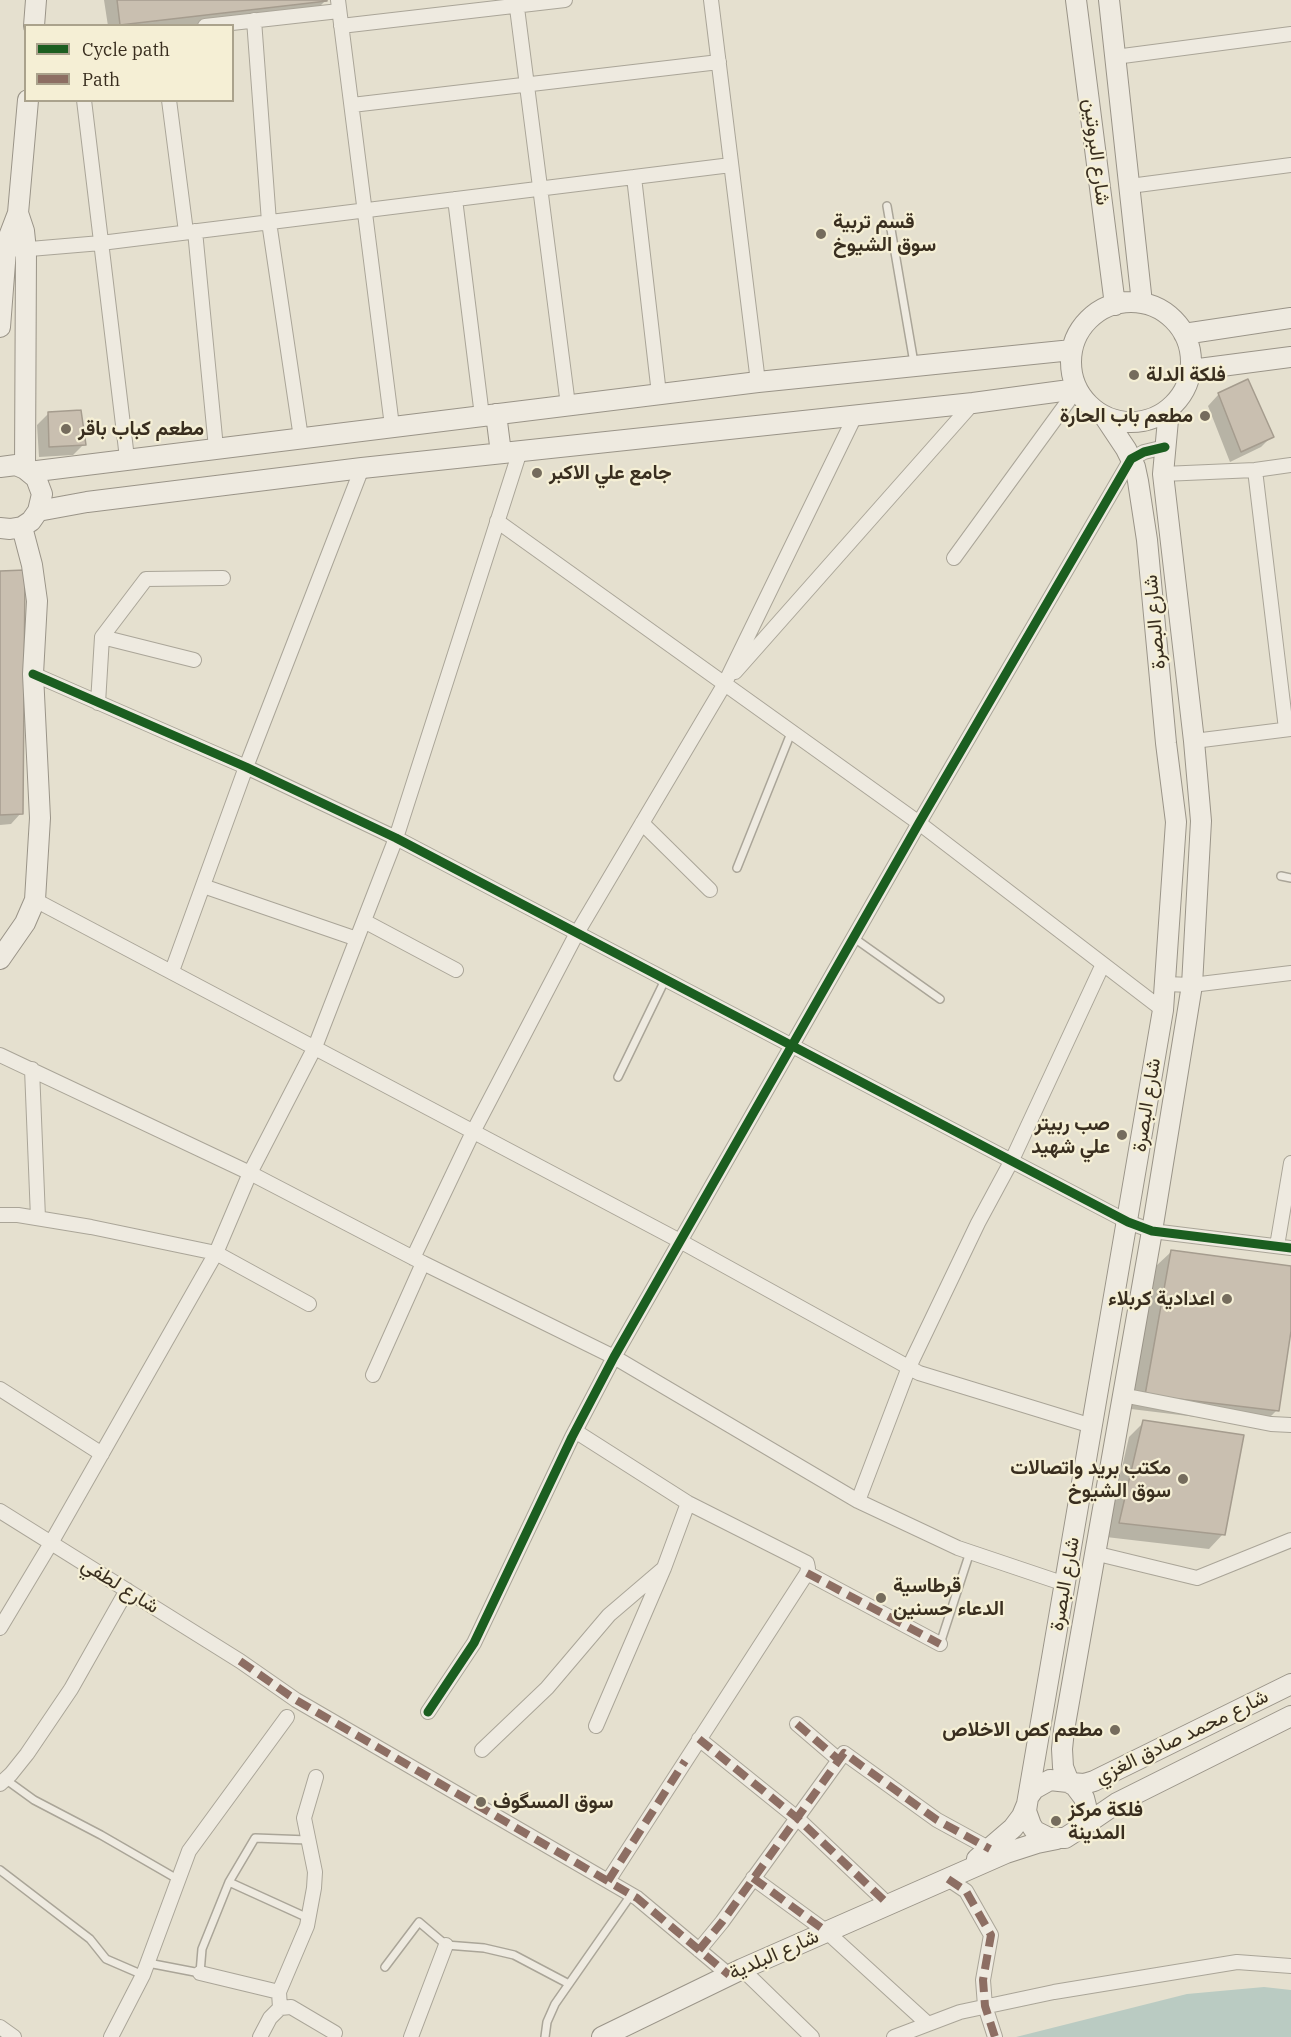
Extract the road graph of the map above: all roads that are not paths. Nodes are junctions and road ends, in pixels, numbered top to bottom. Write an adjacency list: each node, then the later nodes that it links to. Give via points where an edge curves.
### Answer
1 (36, 0): 9 (main road)
2 (565, 0): 6 (street)
3 (711, 0): 14 (street)
4 (1076, 0): 33 (main road, شارع البروتين)
5 (1108, 0): 13 (main road, شارع البروتين)
6 (516, 2): 11 (street); 15 (street)
7 (338, 5): 8 (street); 11 (street)
8 (254, 20): 10 (street); 28 (street)
9 (34, 24)
10 (221, 24)
11 (341, 26): 19 (street)
12 (1291, 34): 13 (street)
13 (1115, 57): 23 (main road, شارع البروتين)
14 (719, 62): 15 (street); 20 (street)
15 (527, 83): 19 (street); 24 (street)
16 (28, 102): 31 (main road, via 18,213 24,231)
17 (84, 102): 30 (street)
18 (169, 102): 29 (street)
19 (352, 105): 27 (street)
20 (731, 165): 22 (street); 41 (street)
21 (1291, 165): 23 (street)
22 (634, 177): 24 (street); 43 (street)
23 (1130, 186): 32 (main road, شارع البروتين)
24 (540, 188): 25 (street); 45 (street)
25 (455, 199): 27 (street); 47 (street)
26 (887, 206): 39 (lane)
27 (365, 210): 28 (street); 50 (street)
28 (269, 222): 29 (street); 51 (street)
29 (190, 232): 30 (street); 53 (street)
30 (101, 243): 31 (street); 55 (street)
31 (16, 250): 35 (main road); 60 (main road)
32 (1142, 303): 33 (main road); 36 (main road, via 1159,309)
33 (1115, 305): 37 (main road, via 1087,322)
34 (1291, 318): 36 (main road)
35 (0, 327)
36 (1184, 334): 40 (main road)
37 (1072, 351): 39 (main road); 42 (main road)
38 (1291, 357): 40 (main road)
39 (915, 366): 41 (main road)
40 (1191, 370): 46 (main road, via 1187,385)
41 (758, 382): 43 (main road)
42 (1077, 388): 44 (main road); 49 (main road, via 1088,404); 67 (street)
43 (659, 394): 45 (main road)
44 (973, 403): 48 (main road); 72 (street)
45 (568, 405): 47 (main road)
46 (1169, 409): 49 (main road, via 1138,422); 52 (main road, شارع البصرة)
47 (489, 415): 50 (main road); 54 (main road)
48 (855, 416): 54 (main road); 72 (street)
49 (1104, 416): 56 (main road, شارع البصرة)
50 (392, 426): 51 (main road)
51 (301, 438): 53 (main road)
52 (1165, 447): 56 (street); 62 (main road, شارع البصرة)
53 (216, 448): 55 (main road)
54 (511, 452): 59 (main road); 64 (street)
55 (127, 458): 60 (main road)
56 (1131, 459): 79 (street); 97 (main road, شارع البصرة, via 1147,540 1176,822)
57 (1291, 465): 61 (street)
58 (0, 467): 60 (main road, via 16,465)
59 (362, 468): 63 (main road); 77 (street)
60 (27, 470): 63 (main road, via 40,486)
61 (1255, 470): 62 (street); 74 (street)
62 (1163, 474): 76 (main road, شارع البصرة)
63 (38, 511): 65 (main road)
64 (497, 521): 72 (street); 80 (street)
65 (22, 527): 66 (main road); 71 (main road, via 37,601)
66 (0, 528)
67 (954, 558)
68 (223, 578): 69 (street, via 146,579)
69 (102, 637): 70 (street); 73 (street)
70 (194, 660)
71 (33, 674): 73 (street); 86 (main road, via 40,818)
72 (724, 685): 75 (street); 78 (street)
73 (98, 703): 77 (street)
74 (1288, 729): 76 (street)
75 (791, 733): 79 (street); 81 (lane)
76 (1194, 741): 98 (main road, شارع البصرة, via 1201,821)
77 (246, 767): 80 (street); 84 (street)
78 (642, 823): 85 (street); 88 (street)
79 (919, 823): 89 (street); 92 (street)
80 (396, 838): 87 (street); 88 (street)
81 (737, 868)
82 (1281, 876): 83 (lane)
83 (1291, 878)
84 (203, 886): 90 (street); 94 (street)
85 (710, 890)
86 (35, 900): 91 (main road, via 25,923); 94 (street)
87 (364, 921): 90 (street); 93 (street)
88 (577, 933): 96 (street); 106 (street)
89 (854, 938): 99 (lane); 101 (street)
90 (357, 939): 102 (street)
91 (0, 959)
92 (1103, 964): 100 (street); 107 (street)
93 (456, 970)
94 (172, 971): 102 (street)
95 (1291, 973): 98 (street)
96 (665, 980): 101 (street); 105 (lane)
97 (1165, 984): 98 (street); 100 (main road, شارع البصرة)
98 (1192, 985): 113 (main road, شارع البصرة)
99 (940, 999)
100 (1163, 1010): 112 (main road, شارع البصرة)
101 (793, 1046): 107 (street); 114 (street)
102 (315, 1047): 106 (street); 109 (street)
103 (0, 1055): 104 (street)
104 (32, 1069): 109 (street); 111 (street)
105 (618, 1077)
106 (473, 1132): 114 (street); 117 (street)
107 (1012, 1160): 112 (street); 120 (street)
108 (1291, 1163): 115 (street)
109 (250, 1173): 116 (street); 117 (street)
110 (0, 1215): 111 (street)
111 (38, 1218): 116 (street)
112 (1128, 1222): 113 (street); 125 (main road, شارع البصرة)
113 (1152, 1231): 115 (street); 123 (main road, شارع البصرة)
114 (680, 1241): 119 (street); 120 (street)
115 (1284, 1247)
116 (216, 1253): 118 (street); 127 (street)
117 (418, 1260): 119 (street); 121 (street)
118 (309, 1304)
119 (614, 1357): 126 (street); 128 (street)
120 (909, 1367): 125 (street); 128 (street)
121 (373, 1375)
122 (0, 1389): 127 (street)
123 (1122, 1395): 124 (street); 134 (main road, شارع البصرة)
124 (1291, 1425)
125 (1092, 1426): 137 (main road, شارع البصرة)
126 (575, 1431): 129 (street); 142 (street, via 474,1643)
127 (102, 1454): 132 (street)
128 (858, 1501): 133 (street)
129 (688, 1503): 135 (street); 136 (street, via 807,1563)
130 (0, 1511): 132 (street, شارع لطفي)
131 (1291, 1540): 134 (street, via 1197,1578)
132 (51, 1543): 138 (street, شارع لطفي); 139 (street)
133 (970, 1552): 137 (street); 140 (lane)
134 (1094, 1553): 152 (main road, شارع البصرة, via 1062,1749 1063,1767)
135 (664, 1568): 146 (street); 148 (street, via 609,1615 547,1688)
136 (807, 1573): 140 (street); 147 (street)
137 (1065, 1584): 153 (main road, شارع البصرة)
138 (127, 1590): 151 (street, via 71,1689); 163 (street, شارع لطفي, via 306,1706)
139 (0, 1628)
140 (940, 1644)
141 (1291, 1684): 152 (main road, شارع محمد صادق الغزي, via 1100,1778 1084,1784)
142 (428, 1712)
143 (1291, 1716): 155 (main road, شارع محمد صادق الغزي, via 1117,1803)
144 (286, 1717): 162 (street, via 189,1851)
145 (797, 1724): 149 (street)
146 (596, 1726)
147 (699, 1739): 154 (street); 163 (street)
148 (482, 1750)
149 (839, 1760): 154 (street); 158 (street, via 844,1753 937,1820)
150 (316, 1777): 157 (street, via 304,1818)
151 (3, 1782): 162 (lane)
152 (1071, 1783): 153 (main road, via 1050,1780 1034,1789); 155 (main road, via 1080,1791 1086,1806)
153 (1028, 1800): 156 (main road, via 1028,1818 1035,1831); 158 (main road, شارع البلدية, via 1013,1828)
154 (797, 1818): 160 (street); 166 (street)
155 (1079, 1829): 156 (main road)
156 (1057, 1839): 161 (main road, شارع البلدية, via 1021,1848)
157 (308, 1840): 164 (lane, via 255,1838); 167 (street, via 315,1872)
158 (990, 1849): 161 (main road, شارع البلدية)
159 (0, 1870): 173 (lane, via 90,1939 106,1959)
160 (753, 1878): 168 (street); 170 (street)
161 (948, 1879): 166 (main road, شارع البلدية); 178 (street, via 966,1891 991,1935 983,1980)
162 (179, 1880): 173 (street)
163 (608, 1881): 165 (street, شارع لطفي)
164 (229, 1882): 167 (lane); 175 (lane, via 202,1949)
165 (631, 1895): 170 (street, شارع لطفي); 176 (lane)
166 (889, 1905): 168 (main road, شارع البلدية)
167 (308, 1918): 177 (street)
168 (827, 1932): 174 (main road, شارع البلدية); 180 (street)
169 (446, 1945): 172 (lane, via 419,1922); 176 (lane, via 514,1955); 186 (street)
170 (699, 1950): 174 (street, شارع لطفي)
171 (1291, 1966): 178 (street, via 1237,1962)
172 (385, 1967)
173 (146, 1969): 175 (lane); 184 (street)
174 (735, 1972): 188 (main road, شارع البلدية); 189 (street, شارع لطفي)
175 (200, 1973): 177 (street)
176 (570, 1984): 187 (lane, via 555,2004)
177 (279, 1992): 179 (street)
178 (985, 2006): 180 (street); 191 (street)
179 (280, 2008): 182 (street, via 291,2007); 185 (street)
180 (928, 2024): 190 (street)
181 (0, 2027): 183 (street)
182 (335, 2033)
183 (14, 2037)
184 (111, 2037)
185 (260, 2037)
186 (411, 2037)
187 (545, 2037)
188 (602, 2037)
189 (812, 2037)
190 (894, 2037)
191 (994, 2037)

